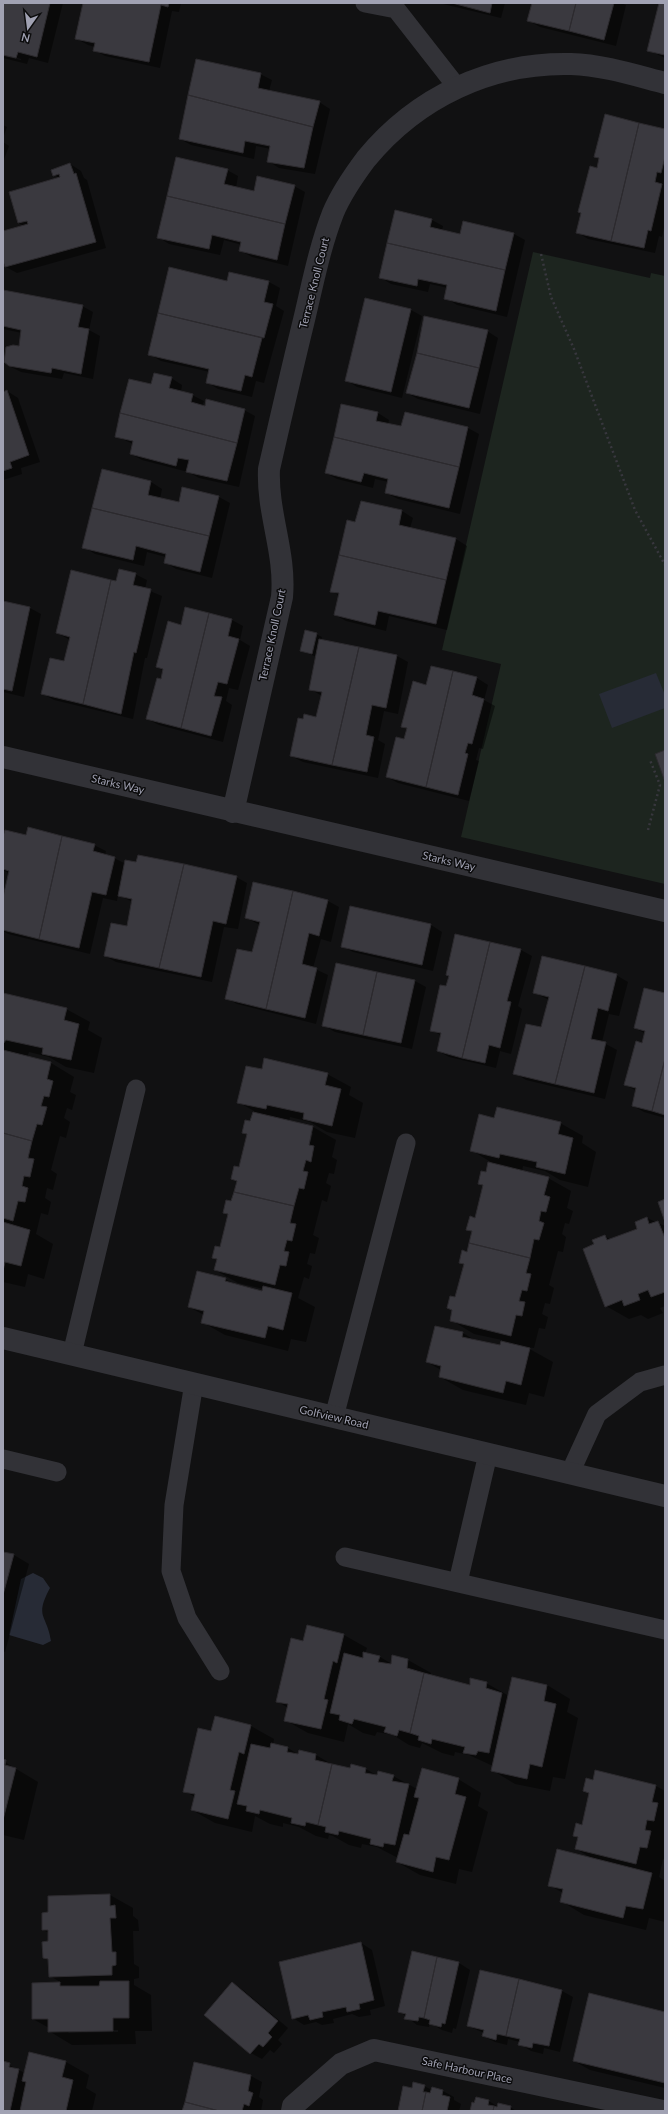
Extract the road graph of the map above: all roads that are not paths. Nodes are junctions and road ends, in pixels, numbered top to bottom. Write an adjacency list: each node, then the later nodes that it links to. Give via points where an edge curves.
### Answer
1 (365, 3): 3 (lane, via 396,9)
2 (665, 83): 3 (street, Terrace Knoll Court, via 595,66 548,64 499,72)
3 (457, 87): 5 (street, Terrace Knoll Court, via 418,109 384,138 356,173 334,211 319,255 269,469 269,504 284,578 282,597)
4 (3, 757): 5 (street, Starks Way)
5 (233, 812): 6 (street, Starks Way)
6 (665, 911)
7 (136, 1089): 10 (lane)
8 (406, 1143): 13 (lane)
9 (3, 1338): 10 (street, Golfview Road)
10 (72, 1354): 12 (street, Golfview Road)
11 (665, 1375): 17 (lane, via 640,1382 597,1414)
12 (194, 1383): 13 (street, Golfview Road); 22 (lane, via 174,1505 171,1571 187,1618)
13 (334, 1417): 14 (street, Golfview Road)
14 (488, 1454): 17 (street, Golfview Road); 20 (lane)
15 (3, 1459): 16 (lane)
16 (57, 1472)
17 (570, 1473): 18 (street, Golfview Road)
18 (665, 1496)
19 (345, 1557): 20 (lane)
20 (458, 1582): 21 (lane)
21 (665, 1630)
22 (220, 1671)
23 (292, 2111): 24 (street, Safe Harbour Place, via 293,2106 341,2064 374,2050)
24 (663, 2111)

